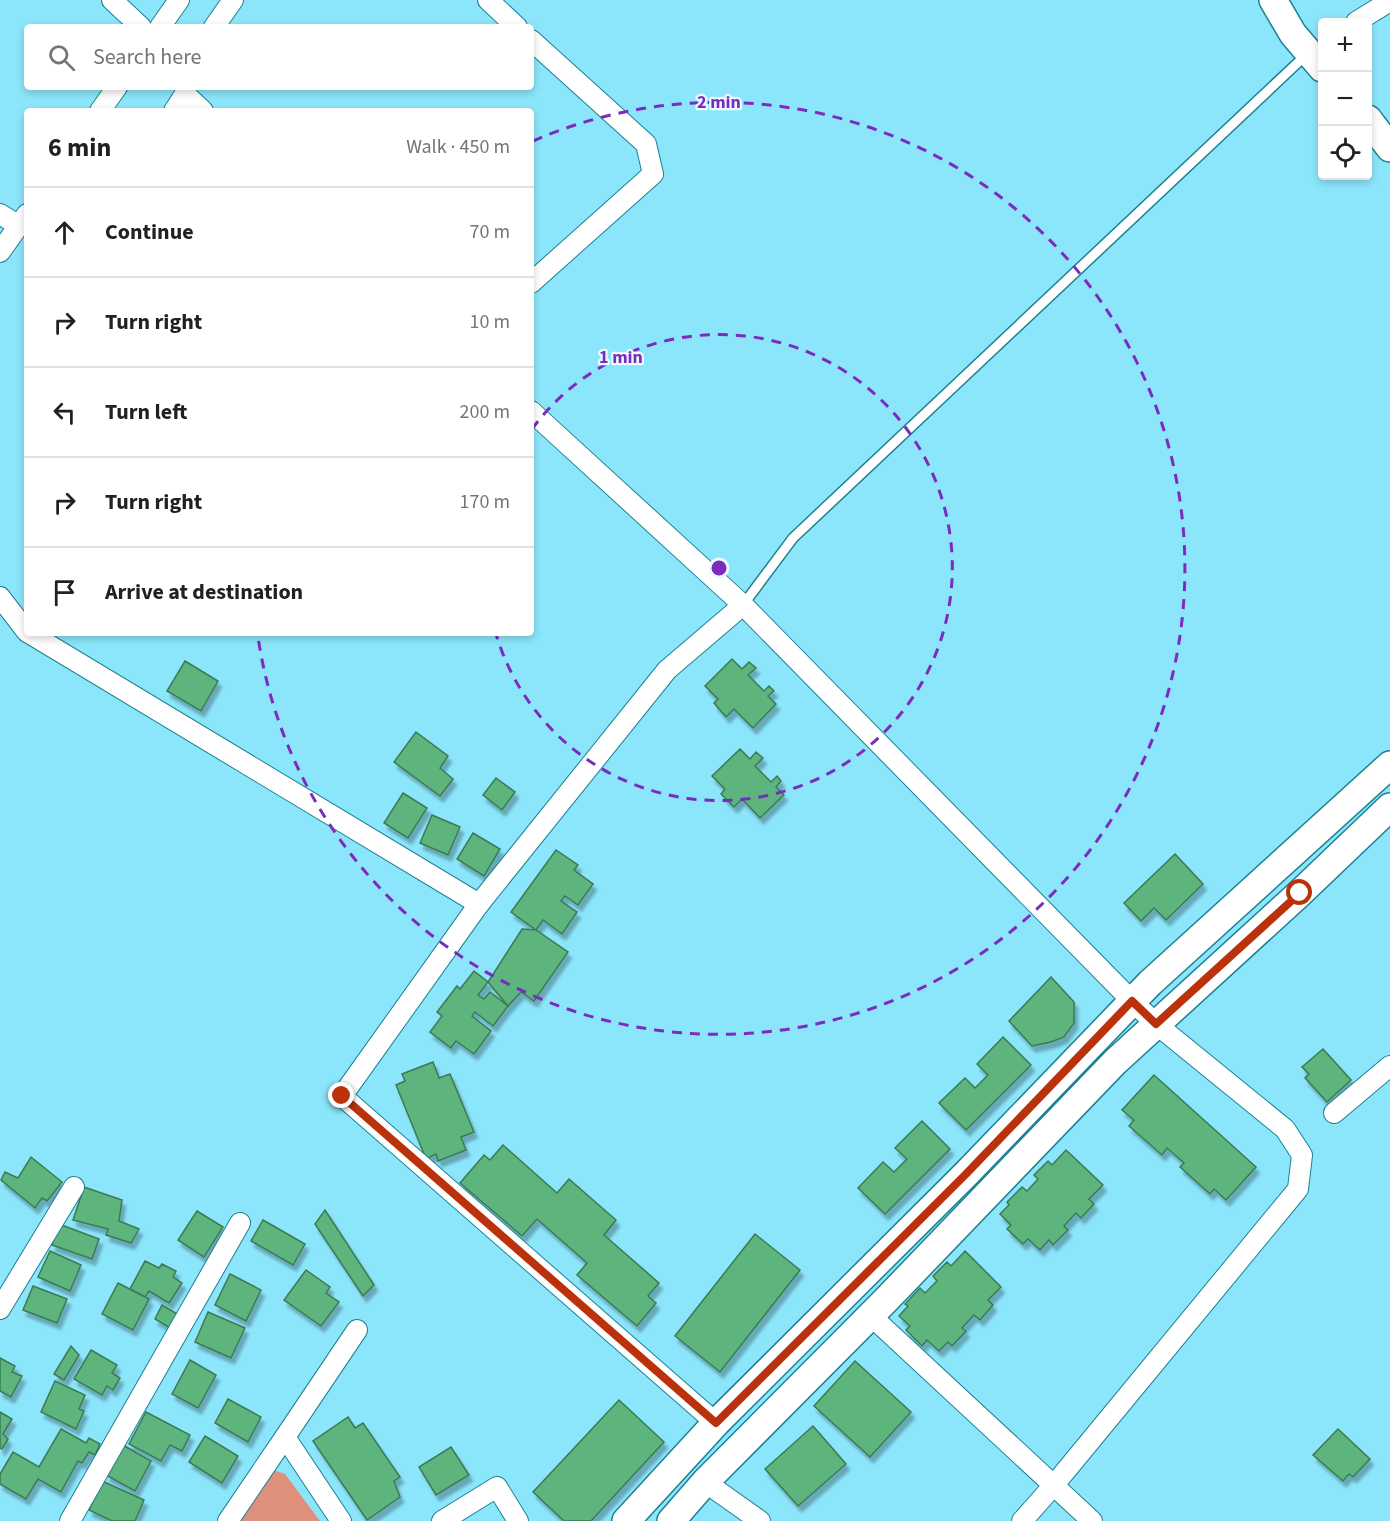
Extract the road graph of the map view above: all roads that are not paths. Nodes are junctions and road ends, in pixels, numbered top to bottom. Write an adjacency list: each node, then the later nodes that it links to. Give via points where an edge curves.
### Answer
1 (112, 0): 8 (street)
2 (179, 0): 9 (street)
3 (232, 0): 10 (street)
4 (488, 0): 11 (street)
5 (1274, 0): 13 (main road, via 1293,34)
6 (1390, 1): 7 (street)
7 (1362, 18)
8 (138, 24)
9 (162, 24)
10 (216, 24)
11 (514, 24)
12 (534, 43): 22 (street, via 646,144 653,174)
13 (1318, 55): 25 (lane, via 793,538)
14 (115, 90): 16 (street)
15 (186, 90): 17 (street); 18 (street)
16 (102, 108)
17 (176, 108)
18 (201, 108)
19 (0, 214): 20 (street)
20 (23, 220): 21 (street)
21 (0, 252)
22 (534, 280)
23 (534, 414): 25 (street)
24 (0, 597): 26 (street)
25 (743, 605): 30 (street, via 667,670); 31 (street)
26 (24, 627)
27 (35, 636): 30 (street)
28 (1390, 765): 31 (main road)
29 (1390, 807): 32 (main road)
30 (479, 904): 40 (street, via 342,1096)
31 (1132, 1001): 32 (street); 40 (main road, via 966,1174)
32 (1156, 1024): 38 (main road); 43 (street, via 1285,1129 1302,1155 1298,1189)
33 (1390, 1066): 34 (street)
34 (1334, 1113)
35 (74, 1187): 37 (street)
36 (240, 1223): 44 (street)
37 (0, 1309)
38 (870, 1315): 42 (main road); 43 (street)
39 (357, 1330): 41 (street)
40 (716, 1423): 49 (main road)
41 (285, 1437): 45 (street); 46 (street)
42 (705, 1482): 50 (main road); 51 (street)
43 (1054, 1485): 52 (street); 53 (street)
44 (70, 1521)
45 (228, 1521)
46 (341, 1521)
47 (442, 1521): 48 (street, via 496,1487)
48 (518, 1521)
49 (626, 1521)
50 (671, 1521)
51 (760, 1521)
52 (1022, 1521)
53 (1092, 1521)

